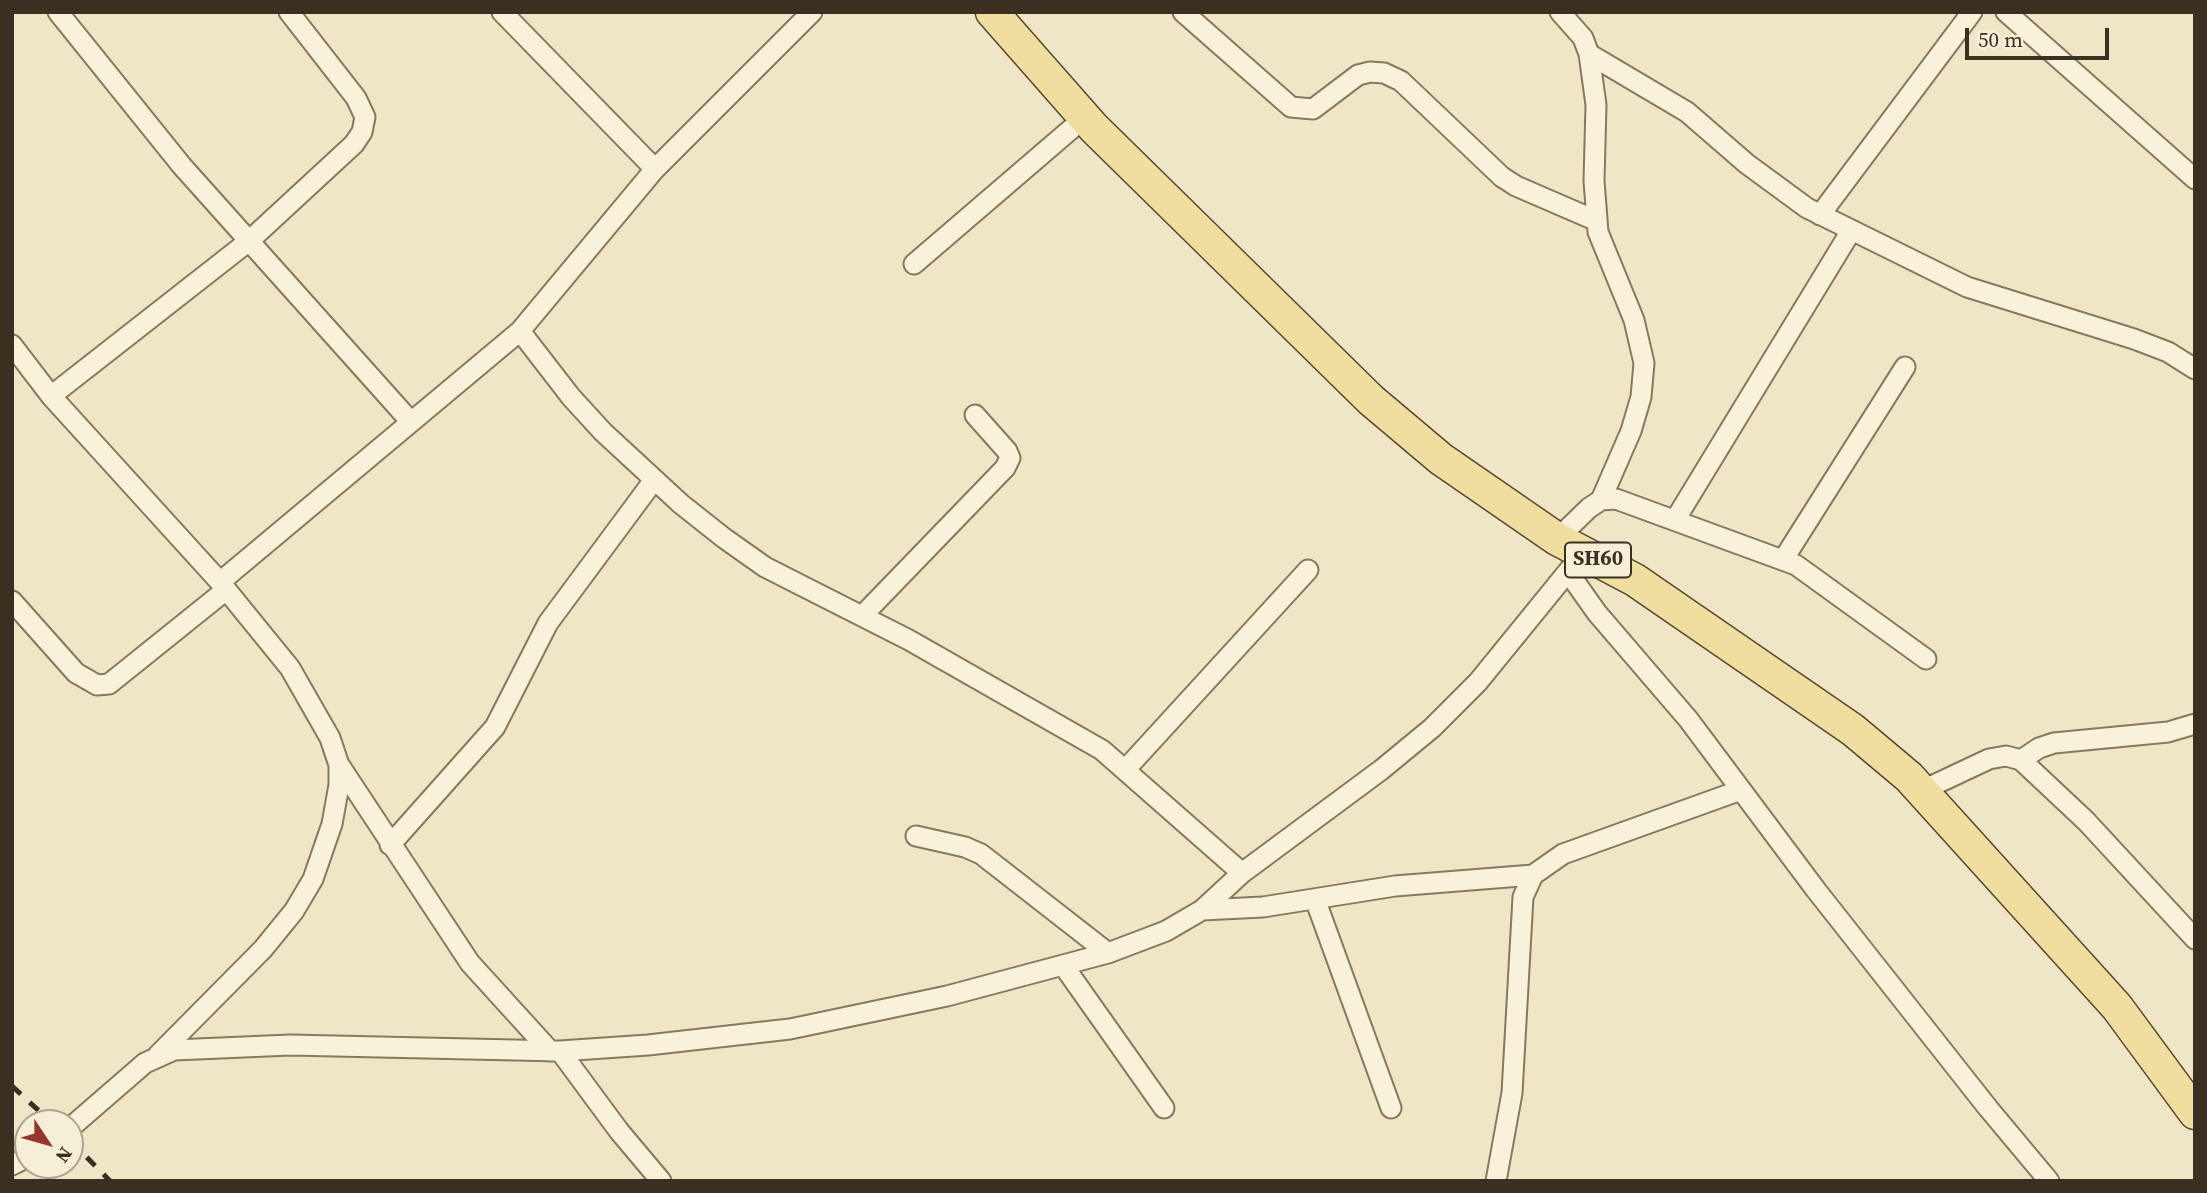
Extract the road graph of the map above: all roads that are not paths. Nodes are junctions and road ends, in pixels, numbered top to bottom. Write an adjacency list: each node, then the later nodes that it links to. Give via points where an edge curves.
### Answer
1 (58, 12): 17 (street)
2 (289, 12): 17 (street, via 356,98 365,117 354,144)
3 (502, 12): 12 (street)
4 (813, 12): 12 (street)
5 (992, 12): 11 (main road, SH60)
6 (1183, 12): 15 (street, via 1291,107 1313,109 1358,75 1384,73 1401,81 1502,177)
7 (1560, 12): 10 (street, via 1583,38)
8 (1972, 12): 14 (street)
9 (2006, 12): 13 (street)
10 (1589, 54): 14 (street, via 1687,112 1783,193); 15 (street, via 1596,105)
11 (1084, 118): 18 (street); 29 (main road, SH60, via 1371,400)
12 (655, 169): 19 (street)
13 (2195, 179)
14 (1820, 215): 16 (street)
15 (1597, 220): 27 (street, via 1605,252 1634,320 1644,363 1631,431)
16 (1851, 231): 22 (street, via 1967,287 2134,339); 28 (street)
17 (249, 241): 23 (street); 25 (street)
18 (914, 264)
19 (520, 331): 25 (street); 26 (street, via 571,397)
20 (12, 345): 23 (street)
21 (1905, 367): 30 (street)
22 (2195, 369)
23 (51, 396): 32 (street)
24 (975, 415): 34 (street, via 1007,451 1010,458 1005,468)
25 (411, 422): 32 (street)
26 (654, 480): 34 (street, via 765,567); 43 (street, via 548,623 495,727)
27 (1601, 500): 28 (street, via 1616,499); 29 (street)
28 (1675, 520): 30 (street)
29 (1569, 555): 40 (street, via 1597,613 1688,719); 41 (main road, SH60, via 1635,580 1853,730); 44 (street, via 1478,682 1433,728)
30 (1783, 561): 35 (street, via 1796,565)
31 (1308, 570): 39 (street)
32 (223, 586): 33 (street, via 109,684 97,685 76,673); 38 (street, via 290,668 330,738)
33 (12, 601)
34 (862, 616): 39 (street, via 1076,734)
35 (1926, 659)
36 (2195, 724): 37 (street, via 2168,732 2054,743)
37 (2021, 760): 41 (street, via 2006,756 1989,759); 48 (street, via 2086,821)
38 (339, 765): 43 (street); 52 (street, via 332,824 313,879 294,911)
39 (1125, 770): 44 (street)
40 (1741, 790): 45 (street, via 1563,855); 57 (street)
41 (1921, 791): 55 (main road, SH60, via 2117,1007)
42 (916, 836): 49 (street, via 981,854)
43 (390, 845): 51 (street, via 470,963)
44 (1242, 873): 47 (street)
45 (1533, 875): 46 (street, via 1395,886); 59 (street, via 1523,897 1512,1093)
46 (1315, 899): 47 (street, via 1263,908); 54 (street)
47 (1202, 910): 49 (street, via 1166,931)
48 (2195, 939)
49 (1108, 953): 50 (street)
50 (1063, 965): 51 (street, via 947,996 790,1029); 53 (street)
51 (555, 1051): 52 (street, via 290,1045 184,1049); 58 (street)
52 (158, 1056): 56 (street)
53 (1164, 1108)
54 (1391, 1108)
55 (2195, 1113)
56 (84, 1115)
57 (2042, 1179)
58 (661, 1181)
59 (1496, 1181)

